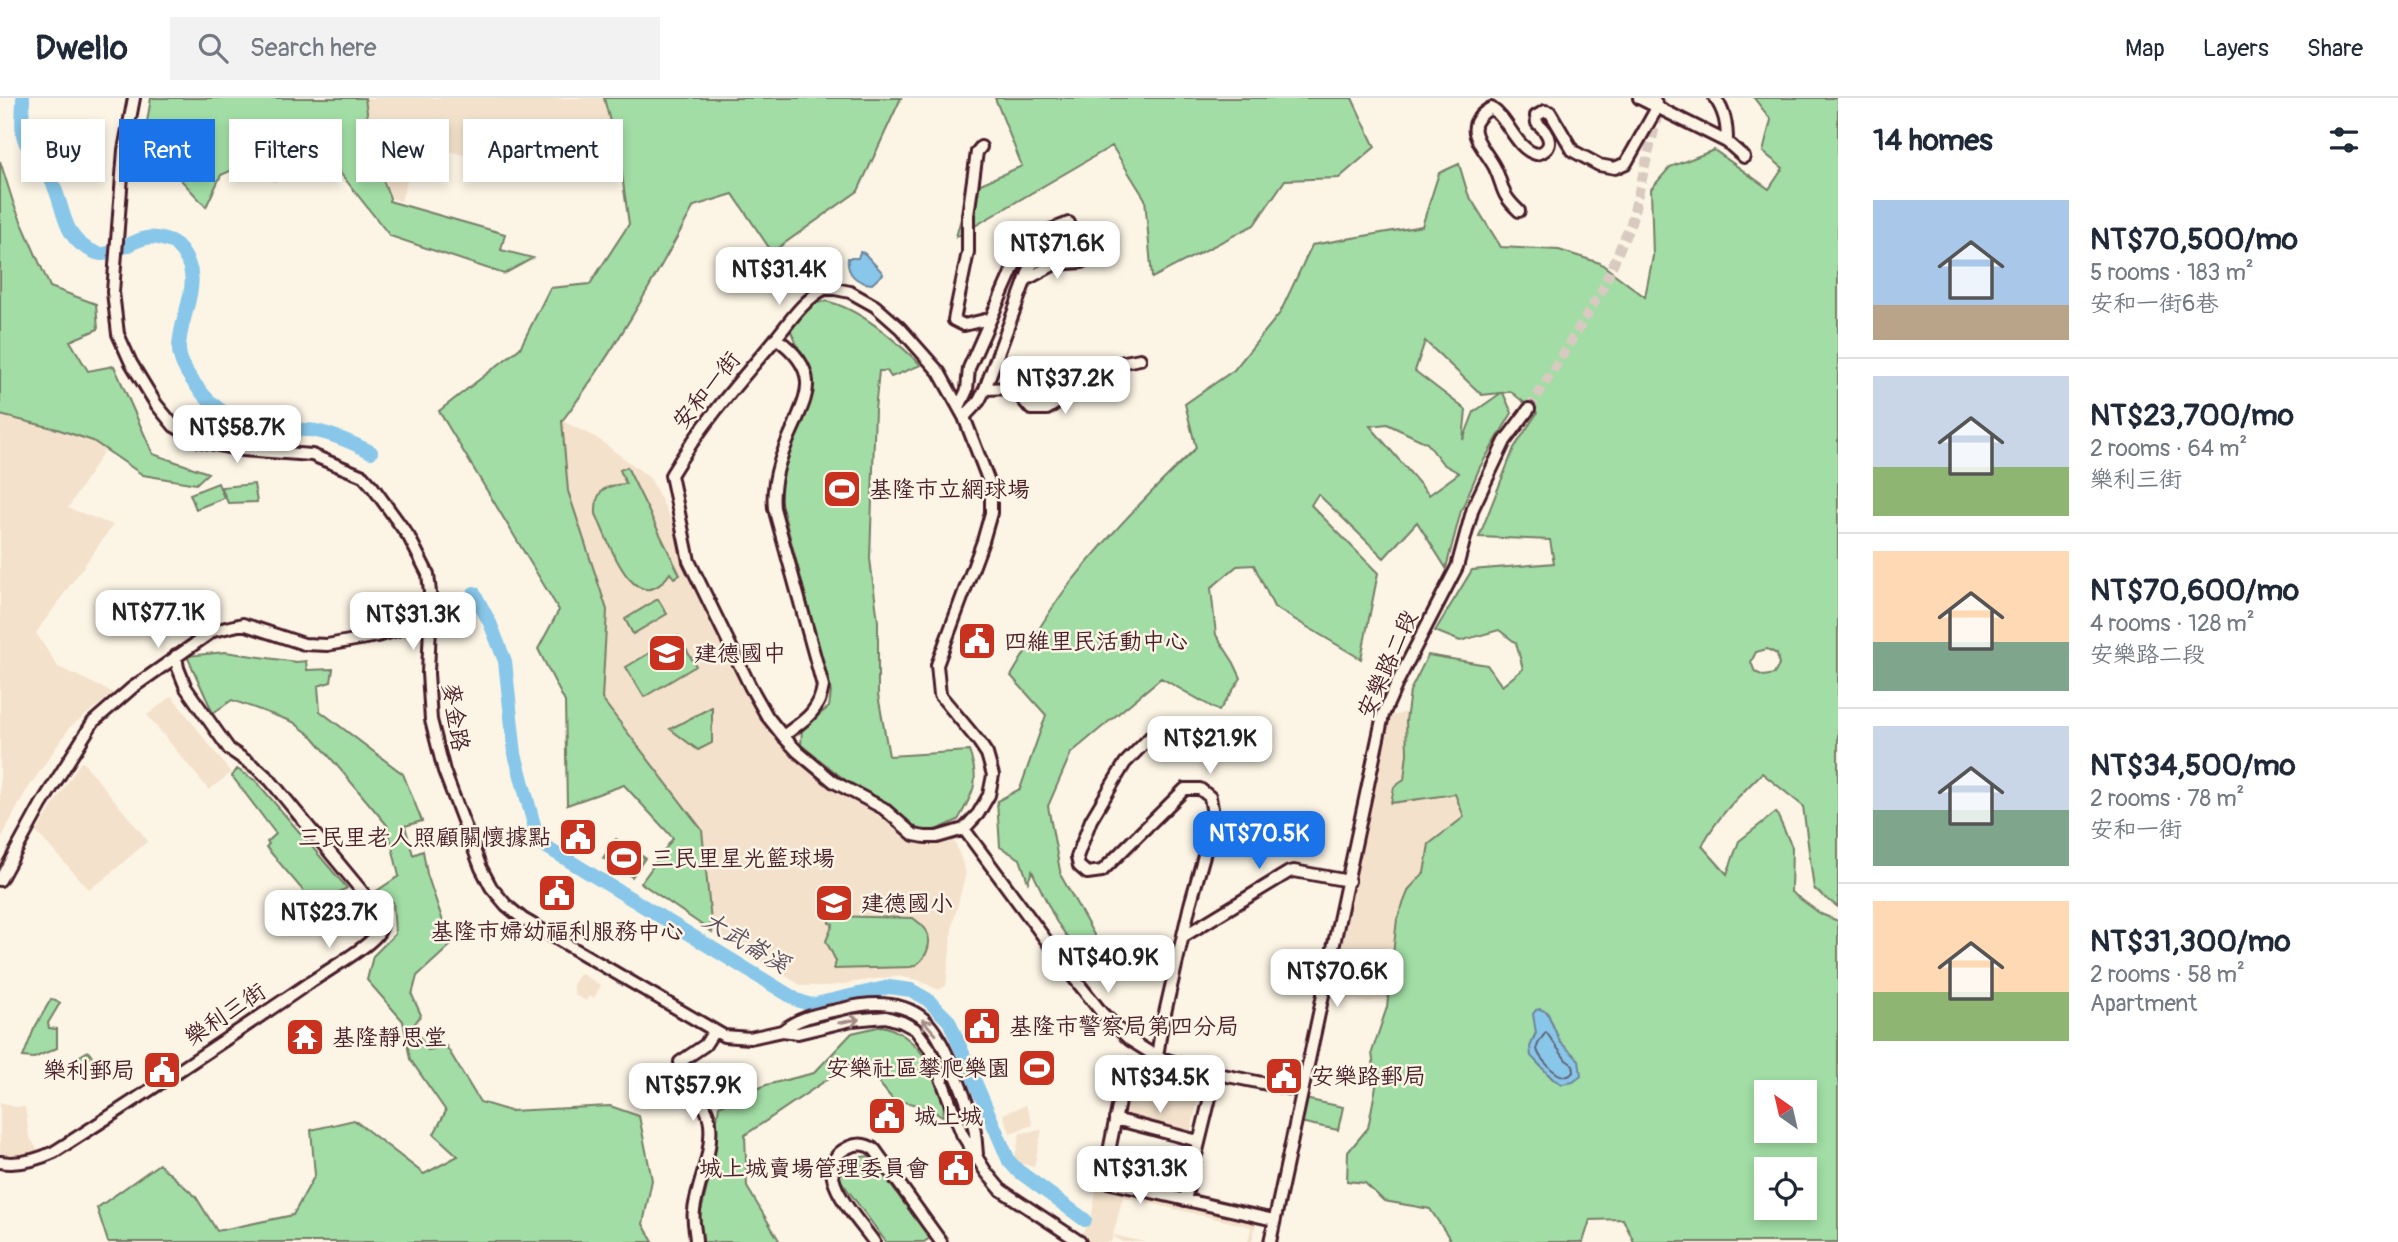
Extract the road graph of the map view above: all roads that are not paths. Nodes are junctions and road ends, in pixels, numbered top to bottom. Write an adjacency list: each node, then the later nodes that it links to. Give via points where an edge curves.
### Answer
1 (134, 98): 19 (street, 麥金路, via 124,150 113,292 118,334 131,363 174,426 200,441 242,450 312,455 363,475 394,515 428,574)
2 (1639, 98): 4 (street, via 1647,104)
3 (1715, 98): 5 (street, via 1727,124)
4 (1656, 102): 5 (street); 8 (street, via 1626,163 1615,168 1573,151 1550,112 1536,116 1550,138 1544,152 1536,154 1522,146 1500,113 1491,108 1478,117 1475,139 1495,168 1505,198)
5 (1727, 142): 7 (street)
6 (981, 147): 13 (street, via 954,320 964,325)
7 (1744, 157)
8 (1519, 211)
9 (1069, 223): 13 (street, via 1035,236 1015,264)
10 (1098, 243): 12 (street, via 1062,243 1031,265)
11 (1082, 262): 12 (street, via 1055,264)
12 (1027, 279): 16 (street)
13 (989, 319): 18 (street, via 968,368)
14 (776, 338): 18 (street, 安和一街, via 794,314 824,289 850,292 900,328 939,372); 22 (street, via 799,359 807,381 805,400 783,451 772,493 823,686 821,702 813,713); 22 (street, 安和一街, via 687,448 671,475 689,561 750,686)
15 (1140, 359): 16 (street, via 1104,366 1046,410 1031,409 1013,388)
16 (985, 389): 18 (street, via 979,401)
17 (1529, 409): 25 (street, 安樂路二段, via 1505,442 1472,508 1457,567 1383,715)
18 (962, 412): 23 (street, 安和一街, via 991,487 991,513 937,665 938,681 940,695 987,754 993,775 989,795)
19 (430, 620): 20 (street, via 327,645 304,644 243,624 213,631); 27 (street, 麥金路, via 429,706 435,740 481,868 498,897 546,933)
20 (176, 656): 24 (street, via 93,722); 38 (street, 樂利三街, via 187,688 229,749 270,780 379,912 380,931 54,1152 11,1164)
21 (1163, 724): 26 (street, via 1125,763 1091,820 1077,857 1087,873 1102,871 1185,789 1200,789 1210,797 1214,820)
22 (783, 736): 23 (street, 安和一街, via 834,782 883,808 914,835 937,837)
23 (964, 829): 29 (street, via 1102,1013)
24 (0, 880)
25 (1349, 881): 26 (street, via 1289,872); 34 (street, 安樂路二段)
26 (1184, 936): 29 (street)
27 (714, 1031): 28 (street, 麥金路, via 738,1039); 41 (street, via 705,1045 680,1062 710,1122 693,1212)
28 (782, 1031): 32 (street, 麥金路, one-way to 28, via 932,1028 906,1009 878,1003 850,1007 796,1020); 33 (street, 麥金路, one-way to 33, via 798,1033 886,1017 902,1021 918,1031 930,1049)
29 (1157, 1058): 31 (street)
30 (1126, 1067): 35 (street)
31 (1216, 1073): 34 (street); 36 (street)
32 (960, 1084): 33 (street); 37 (street, 麥金路, via 975,1128)
33 (946, 1090): 37 (street, 麥金路, via 962,1134)
34 (1302, 1091): 40 (street, 安樂路二段)
35 (1115, 1119): 36 (street); 39 (street, via 1103,1181)
36 (1198, 1141): 39 (street)
37 (978, 1158): 44 (street, 麥金路, via 1001,1190)
38 (0, 1162)
39 (1185, 1200): 40 (street)
40 (1274, 1220): 45 (street, 安樂路二段)
41 (696, 1242)
42 (874, 1242): 43 (street, via 836,1188 831,1173 833,1161 843,1150 863,1144 874,1150)
43 (940, 1242)
44 (1079, 1242)
45 (1270, 1242)

